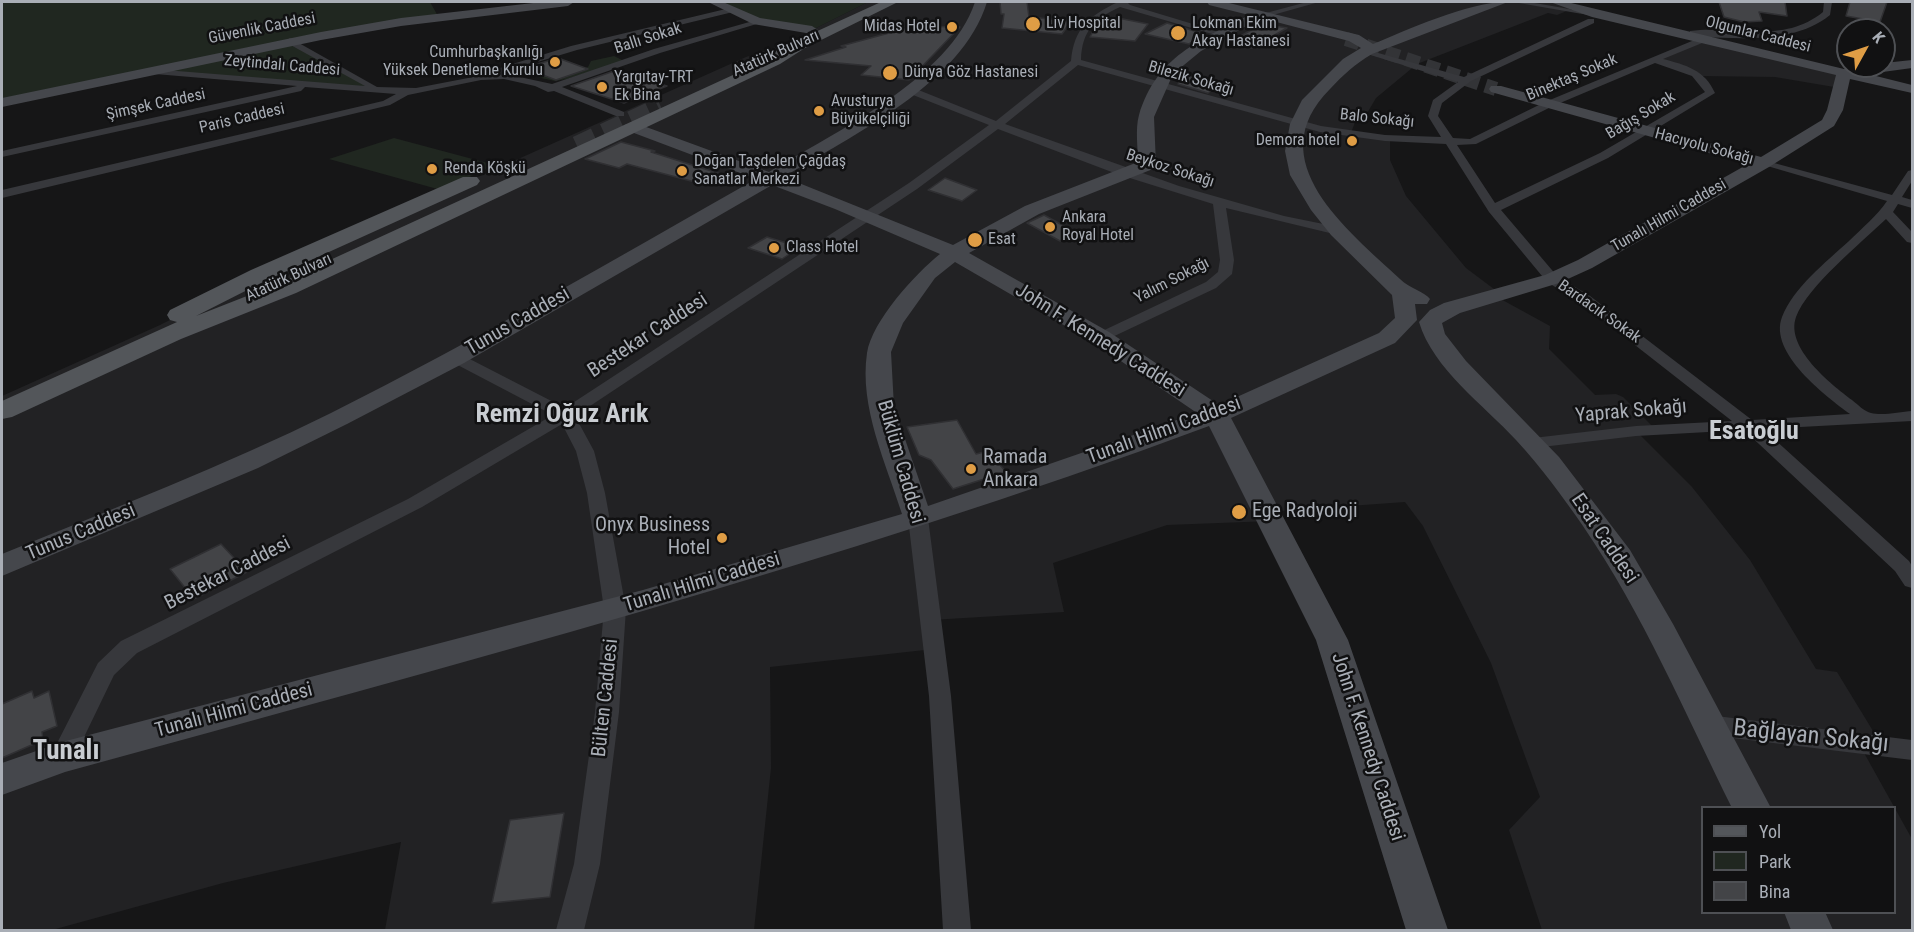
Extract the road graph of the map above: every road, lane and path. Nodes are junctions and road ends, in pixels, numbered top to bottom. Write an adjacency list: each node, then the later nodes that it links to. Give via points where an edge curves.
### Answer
1 (568, 2): 24 (main road, Güvenlik Caddesi, via 401,22)
2 (714, 2): 15 (main road)
3 (868, 2): 21 (main road, Atatürk Bulvarı)
4 (880, 2): 19 (main road)
5 (891, 2): 19 (main road, Atatürk Bulvarı)
6 (981, 2): 44 (main road, Tunus Caddesi, via 975,21 958,45)
7 (1122, 2): 22 (street); 28 (street, via 1089,20 1076,42)
8 (1197, 2): 16 (main road)
9 (1213, 2): 16 (main road)
10 (1315, 2): 16 (street)
11 (1502, 2): 26 (main road)
12 (1517, 2): 17 (street, Olgunlar Caddesi)
13 (1556, 2): 17 (main road, Olgunlar Caddesi)
14 (1828, 2): 20 (street, via 1827,14 1821,20 1775,33 1728,35)
15 (730, 10): 18 (main road); 33 (street, Paris Caddesi, via 541,57)
16 (1259, 16): 22 (main road, Büklüm Caddesi); 26 (main road, via 1354,38 1368,46)
17 (1593, 18): 20 (main road, Olgunlar Caddesi); 36 (street, Bardacık Sokak)
18 (757, 21): 21 (main road); 40 (street, Ballı Sokak)
19 (847, 21): 25 (main road, Atatürk Bulvarı)
20 (1659, 29): 23 (main road, Olgunlar Caddesi)
21 (812, 30): 25 (main road, Atatürk Bulvarı)
22 (1225, 32): 39 (main road, Büklüm Caddesi, via 1180,60)
23 (1704, 39): 27 (street, Binektaş Sokak); 32 (main road, Olgunlar Caddesi)
24 (290, 41): 31 (main road, Güvenlik Caddesi); 43 (street)
25 (791, 45): 48 (main road, via 746,57); 48 (main road, via 775,61)
26 (1367, 51): 36 (street); 49 (main road, via 1348,62 1307,103)
27 (1655, 60): 47 (street, Binektaş Sokak); 51 (street, Bağış Sokak, via 1700,76 1710,93)
28 (1076, 62): 39 (street, Bilezik Sokağı); 50 (street, Bestekar Caddesi)
29 (1912, 64): 30 (main road)
30 (1896, 66)
31 (155, 71): 37 (street, Zeytindalı Caddesi); 46 (main road, Güvenlik Caddesi)
32 (1836, 71)
33 (489, 76): 40 (street, Paris Caddesi, via 515,78); 45 (street, Paris Caddesi)
34 (1843, 78): 57 (main road, Tunalı Hilmi Caddesi, via 1828,123)
35 (1865, 78): 42 (main road, Olgunlar Caddesi)
36 (1466, 81): 53 (street, Bardacık Sokak, via 1437,102 1433,116)
37 (288, 82): 38 (street, Zeytindalı Caddesi); 54 (street, Şimşek Caddesi)
38 (317, 84): 43 (street, Zeytindalı Caddesi); 56 (street, Şimşek Caddesi)
39 (1160, 85): 49 (street, Bilezik Sokağı); 58 (main road, Büklüm Caddesi, via 1146,117 1147,165)
40 (548, 88): 48 (street)
41 (1496, 88): 47 (main road, Hacıyolu Sokağı)
42 (1912, 89)
43 (380, 90): 45 (street, Zeytindalı Caddesi)
44 (912, 91): 50 (street, Beykoz Sokağı); 61 (main road, Tunus Caddesi)
45 (405, 92): 62 (street, Paris Caddesi, via 386,103)
46 (2, 103)
47 (1549, 104): 51 (main road, Hacıyolu Sokağı); 53 (street, Binektaş Sokak, via 1472,142)
48 (641, 115): 52 (main road); 52 (main road); 61 (main road, John F. Kennedy Caddesi)
49 (1298, 124): 53 (street, Balo Sokağı, via 1384,138); 68 (main road, via 1293,152 1299,175)
50 (997, 125): 58 (street, Beykoz Sokağı); 67 (street, Bestekar Caddesi)
51 (1649, 132): 57 (main road, Hacıyolu Sokağı); 66 (street, Bağış Sokak, via 1574,173)
52 (576, 141): 55 (main road); 74 (main road, via 288,288)
53 (1452, 143): 66 (street, Bardacık Sokak)
54 (2, 145)
55 (534, 152)
56 (2, 154)
57 (1763, 163): 65 (street, Hacıyolu Sokağı); 71 (main road, Tunalı Hilmi Caddesi, via 1586,264)
58 (1126, 173): 63 (street, Beykoz Sokağı); 70 (main road, Büklüm Caddesi, via 1032,210)
59 (1912, 173): 65 (street)
60 (486, 174): 74 (main road, via 232,288)
61 (771, 178): 67 (main road, John F. Kennedy Caddesi); 78 (main road, Tunus Caddesi)
62 (2, 194)
63 (1219, 202): 68 (street, Beykoz Sokağı); 75 (street, Yalım Sokağı, via 1227,260 1225,274 1211,285)
64 (1912, 204): 65 (street, Hacıyolu Sokağı)
65 (1889, 205): 69 (street); 84 (street, via 1803,296 1788,318 1789,339 1802,360 1823,385)
66 (1493, 209): 71 (street, Bardacık Sokak)
67 (868, 215): 70 (main road, John F. Kennedy Caddesi); 82 (street, Bestekar Caddesi)
68 (1338, 231): 72 (main road)
69 (1912, 239)
70 (954, 253): 75 (main road, John F. Kennedy Caddesi); 87 (main road, Büklüm Caddesi, via 928,274 909,297 879,352 881,407)
71 (1552, 279): 73 (main road, Tunalı Hilmi Caddesi); 85 (street, Bardacık Sokak, via 1585,299)
72 (1402, 293): 73 (main road); 76 (main road, via 1406,320)
73 (1452, 308): 77 (main road, Esat Caddesi, via 1430,322)
74 (169, 329): 79 (main road); 80 (main road)
75 (1101, 337): 81 (main road, John F. Kennedy Caddesi)
76 (1387, 338): 77 (main road, via 1414,339); 81 (main road, Tunalı Hilmi Caddesi)
77 (1440, 346): 86 (main road, Esat Caddesi)
78 (456, 358): 82 (street); 88 (main road, Tunus Caddesi, via 296,440)
79 (2, 396)
80 (2, 411)
81 (1216, 414): 87 (main road, Tunalı Hilmi Caddesi); 99 (main road, John F. Kennedy Caddesi, via 1332,640)
82 (566, 416): 90 (street, Bülten Caddesi, via 585,451 596,493); 93 (street, Bestekar Caddesi, via 415,503 129,647 106,669)
83 (1912, 416): 84 (street, Yaprak Sokağı)
84 (1866, 418): 85 (street, Yaprak Sokağı)
85 (1748, 424): 86 (street, Yaprak Sokağı); 89 (street, Bardacık Sokak, via 1902,566)
86 (1533, 443): 91 (main road, Esat Caddesi, via 1615,552 1643,597)
87 (918, 518): 90 (main road, Tunalı Hilmi Caddesi); 98 (street, Büklüm Caddesi, via 940,696)
88 (2, 566)
89 (1912, 581)
90 (615, 609): 93 (main road, Tunalı Hilmi Caddesi); 97 (street, Bülten Caddesi, via 607,712 588,853)
91 (1708, 726): 92 (street, Bağlayan Sokağı); 95 (main road, Esat Caddesi)
92 (1912, 750)
93 (62, 757): 94 (main road, Tunalı Hilmi Caddesi)
94 (2, 779)
95 (1751, 806)
96 (1805, 914): 100 (main road)
97 (570, 930)
98 (957, 930)
99 (1427, 930)
100 (1812, 930)

